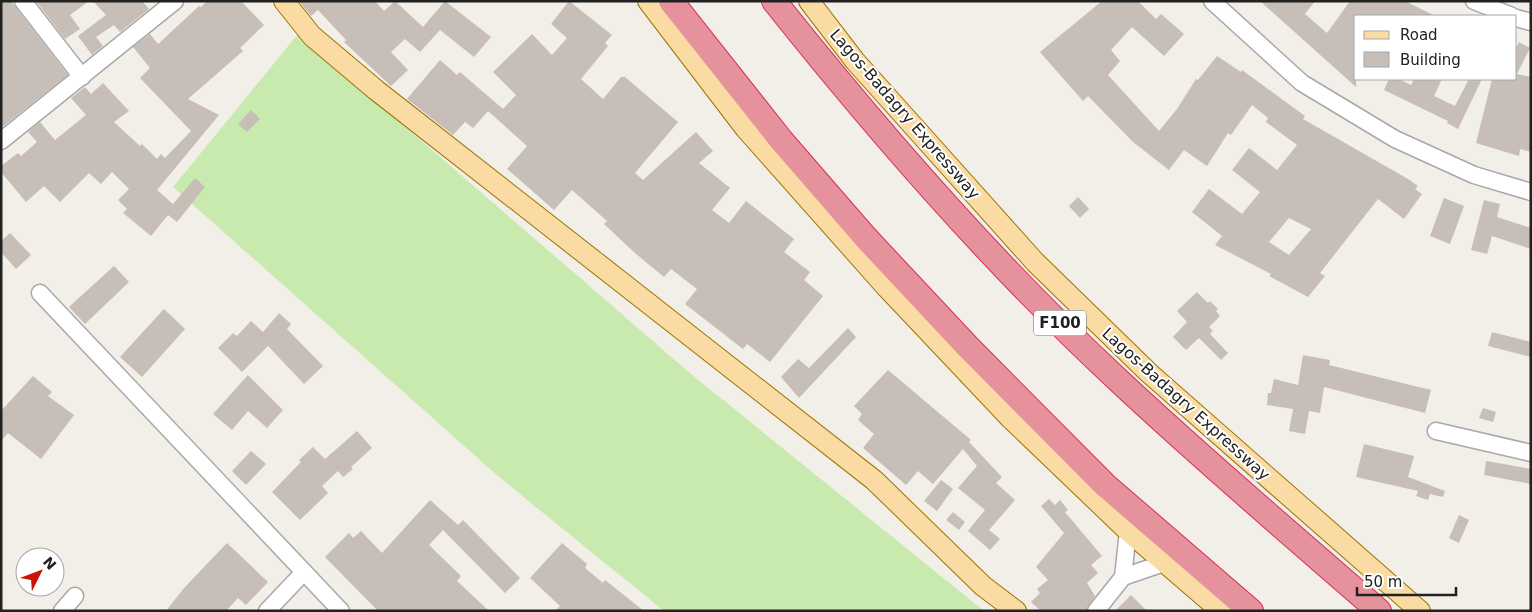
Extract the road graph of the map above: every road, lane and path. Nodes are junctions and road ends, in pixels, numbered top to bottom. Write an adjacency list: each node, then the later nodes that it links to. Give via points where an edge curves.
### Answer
1 (23, 1): 14 (street)
2 (175, 1): 14 (street)
3 (284, 1): 28 (main road, via 312,36 376,90 874,480 983,586)
4 (648, 1): 20 (main road, via 745,128 887,288 1009,417)
5 (672, 1): 31 (highway, via 781,140 866,238 968,346 1105,485)
6 (774, 1): 32 (highway, Lagos-Badagry Expressway / F100, via 839,83 1014,276 1115,378)
7 (809, 1): 33 (main road, Lagos-Badagry Expressway, via 855,61 1035,262 1149,372)
8 (1201, 1): 10 (street)
9 (1474, 1): 11 (street)
10 (1216, 6): 16 (street, via 1302,83 1396,139 1474,175)
11 (1509, 15)
12 (1517, 18): 13 (street)
13 (1531, 22)
14 (82, 77): 15 (street)
15 (1, 141)
16 (1531, 192)
17 (40, 293): 22 (street)
18 (1436, 430): 19 (street)
19 (1531, 453)
20 (1128, 531): 21 (main road); 23 (street)
21 (1164, 563): 23 (street); 30 (main road)
22 (304, 572): 26 (street); 27 (street)
23 (1124, 577): 29 (street)
24 (75, 596): 25 (street)
25 (62, 611)
26 (267, 611)
27 (341, 611)
28 (1016, 611)
29 (1096, 611)
30 (1221, 611)
31 (1251, 611)
32 (1379, 611)
33 (1420, 611)

